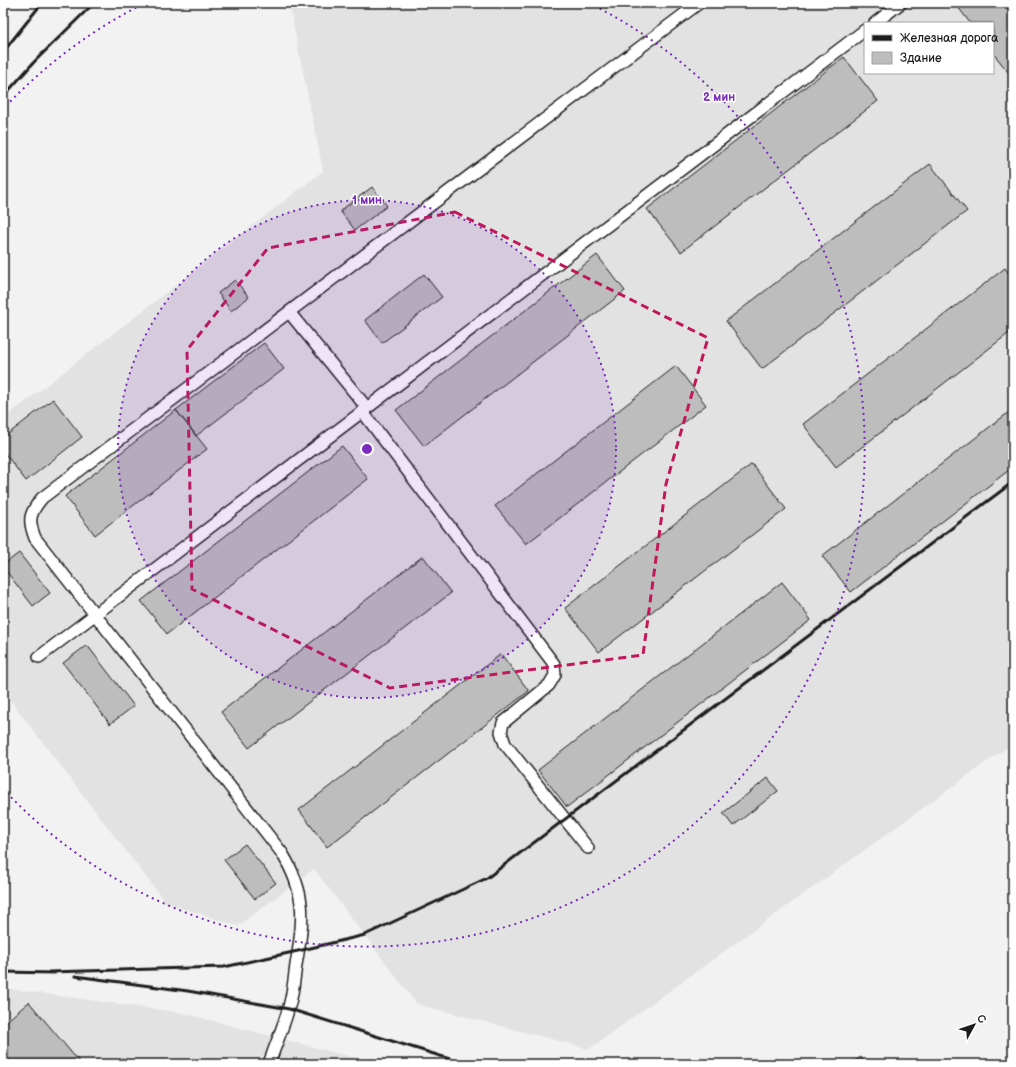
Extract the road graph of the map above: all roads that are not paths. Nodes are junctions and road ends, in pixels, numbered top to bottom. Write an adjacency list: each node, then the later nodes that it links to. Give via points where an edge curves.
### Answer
1 (699, 3): 5 (lane)
2 (901, 3): 3 (lane)
3 (876, 22)
4 (864, 31): 6 (lane)
5 (289, 312): 6 (lane); 7 (lane, via 36,505 30,519 35,538)
6 (365, 410): 7 (lane); 9 (lane, via 554,664 555,675 549,685 504,723 501,732 505,744)
7 (95, 614): 8 (lane); 10 (lane, via 282,853 296,879 302,908 302,931 289,1009)
8 (39, 657)
9 (588, 848)
10 (269, 1064)

